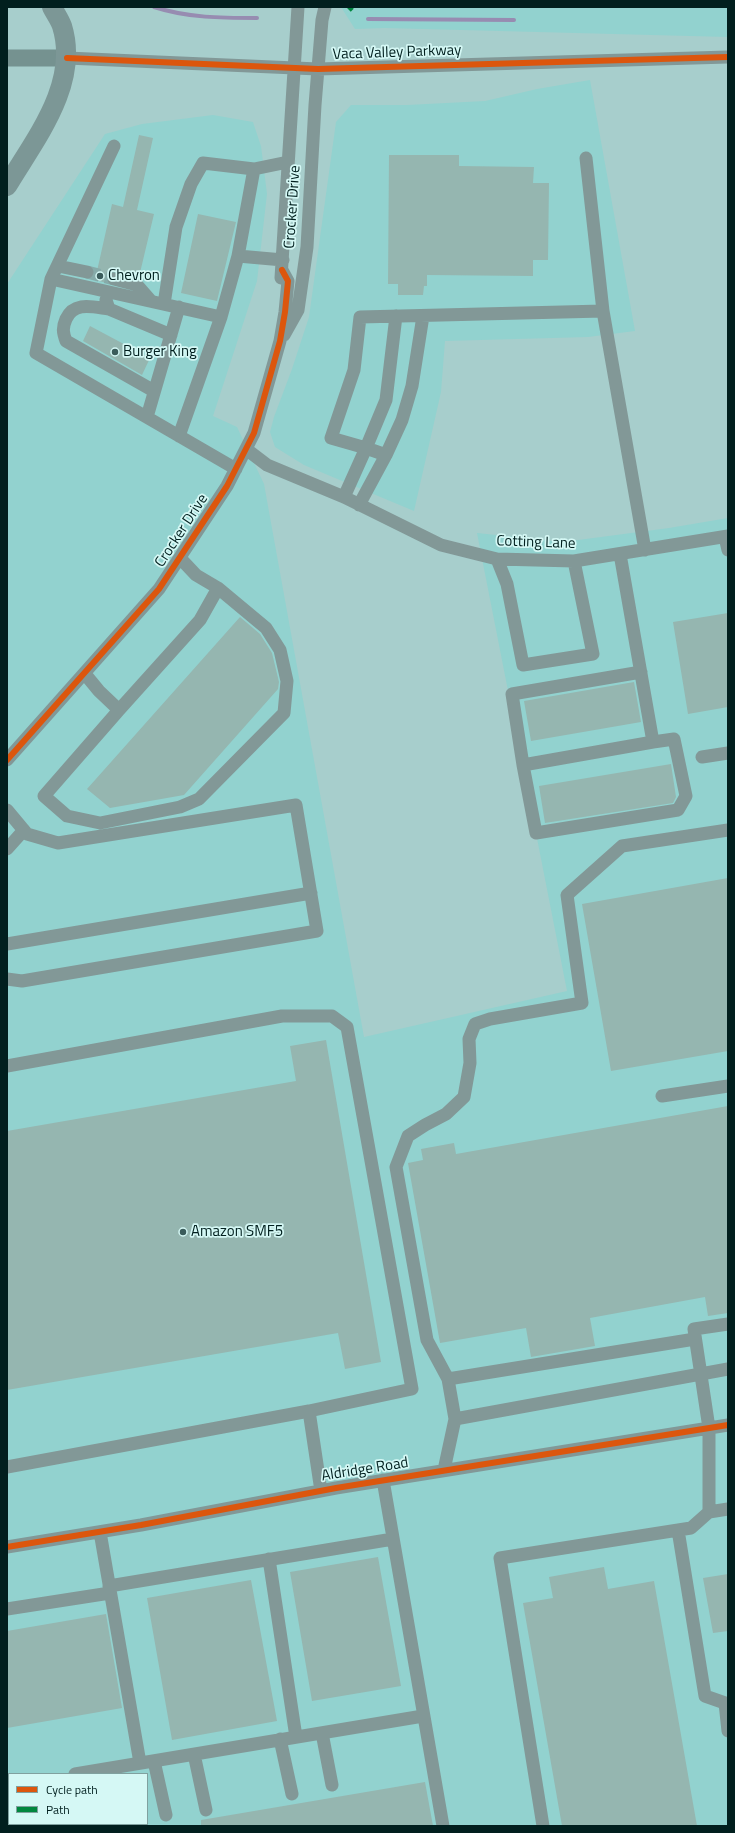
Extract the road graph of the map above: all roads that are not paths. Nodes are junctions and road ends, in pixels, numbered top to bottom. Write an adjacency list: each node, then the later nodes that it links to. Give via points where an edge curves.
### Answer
1 (52, 7): 6 (highway, via 62,26)
2 (298, 7): 7 (street, Crocker Drive)
3 (325, 7): 8 (street, Crocker Drive)
4 (728, 57): 8 (street, Vaca Valley Parkway)
5 (7, 58): 6 (main road, Vaca Valley Parkway)
6 (67, 58): 7 (street, Vaca Valley Parkway); 13 (highway, via 64,80 57,101)
7 (293, 68): 8 (street, Vaca Valley Parkway); 11 (street, Crocker Drive)
8 (318, 69): 29 (street, Crocker Drive, via 307,247 298,310)
9 (114, 146): 16 (street)
10 (586, 158): 24 (street)
11 (288, 162): 12 (street); 15 (street, Crocker Drive)
12 (254, 169): 14 (street); 21 (street, via 203,162 191,184 176,227)
13 (7, 186)
14 (238, 256): 15 (street); 27 (street)
15 (282, 265): 29 (street, Crocker Drive, via 277,318)
16 (58, 266): 17 (street); 18 (street)
17 (87, 272)
18 (52, 278): 20 (street); 31 (street, via 36,353)
19 (114, 279): 21 (street, via 137,285)
20 (104, 290): 21 (street); 23 (street)
21 (157, 302): 22 (street)
22 (179, 308): 27 (street); 28 (street)
23 (109, 309): 28 (street); 30 (street, via 77,307 70,312 63,329 66,341)
24 (603, 311): 26 (street); 40 (street)
25 (396, 316): 26 (street); 34 (street, via 386,400); 34 (street, via 360,317 354,370 331,438)
26 (422, 316): 35 (street, via 412,386 402,420)
27 (221, 317): 32 (street)
28 (171, 335): 30 (street)
29 (280, 341): 33 (street, Crocker Drive, via 254,433)
30 (154, 391): 31 (street)
31 (147, 417): 32 (street)
32 (179, 436): 36 (street)
33 (246, 448): 36 (street, Crocker Drive); 37 (street, Cotting Lane, via 267,464)
34 (366, 448): 35 (street); 37 (street)
35 (386, 455): 38 (street)
36 (236, 469): 43 (street, Crocker Drive)
37 (344, 497): 38 (street, Cotting Lane)
38 (359, 505): 44 (street, Cotting Lane, via 442,545)
39 (727, 537): 40 (street, Cotting Lane); 41 (street)
40 (645, 550): 42 (street, Cotting Lane)
41 (728, 550)
42 (620, 554): 45 (street, Cotting Lane); 47 (street)
43 (180, 558): 46 (street, via 196,575); 48 (street, Crocker Drive, via 159,589)
44 (497, 559): 45 (street, Cotting Lane); 45 (street, via 507,584 523,665 593,654)
45 (574, 561)
46 (218, 588): 49 (street, via 200,620); 49 (street, via 266,628 280,650 287,681 284,713 199,799 180,807 100,823 67,816 44,796)
47 (641, 672): 50 (street); 54 (street, via 512,694)
48 (85, 674): 49 (street); 53 (street, Crocker Drive)
49 (119, 710)
50 (653, 742): 54 (street); 54 (street, via 674,739 686,796 678,810 536,834)
51 (728, 753): 52 (street)
52 (702, 757)
53 (7, 760)
54 (523, 765)
55 (7, 810): 56 (street)
56 (24, 830): 58 (street); 59 (street, via 27,834 58,843 296,805)
57 (728, 830): 69 (street, via 622,846 567,895 582,1003 490,1019 475,1024 469,1040 470,1063 464,1097 446,1114 408,1136 396,1166 428,1340)
58 (7, 849)
59 (311, 893): 60 (street); 61 (street, via 317,931 22,981)
60 (7, 944)
61 (7, 979)
62 (7, 1066): 70 (street, via 282,1016 332,1016 347,1026 412,1389)
63 (728, 1086): 64 (street)
64 (662, 1096)
65 (728, 1324): 66 (street, via 694,1329)
66 (695, 1339): 68 (street); 69 (street)
67 (728, 1369): 68 (street)
68 (701, 1374): 71 (street); 73 (street)
69 (448, 1380): 71 (street)
70 (309, 1411): 74 (street); 77 (street)
71 (455, 1419): 75 (street)
72 (728, 1425): 73 (street, Aldridge Road)
73 (709, 1428): 75 (street, Aldridge Road); 79 (street)
74 (7, 1467)
75 (444, 1470): 76 (street, Aldridge Road)
76 (384, 1480): 77 (street, Aldridge Road); 82 (street)
77 (321, 1491): 81 (street, Aldridge Road)
78 (728, 1509): 79 (street)
79 (709, 1512): 80 (street, via 691,1528)
80 (678, 1530): 88 (street, via 706,1696 725,1703); 103 (street, via 500,1558)
81 (100, 1532): 83 (street, Aldridge Road); 85 (street)
82 (394, 1539): 84 (street); 87 (street)
83 (7, 1546)
84 (269, 1559): 85 (street); 91 (street)
85 (110, 1590): 86 (street); 95 (street)
86 (7, 1609)
87 (424, 1716): 90 (street); 102 (street)
88 (727, 1717): 89 (street)
89 (728, 1731)
90 (322, 1732): 91 (street); 98 (street)
91 (296, 1737): 92 (street)
92 (280, 1739): 93 (street); 99 (street)
93 (194, 1754): 94 (street); 100 (street)
94 (154, 1761): 95 (street); 101 (street)
95 (140, 1763): 96 (street)
96 (115, 1771): 97 (street)
97 (94, 1772)
98 (332, 1785)
99 (292, 1794)
100 (206, 1810)
101 (166, 1815)
102 (442, 1826)
103 (543, 1826)

